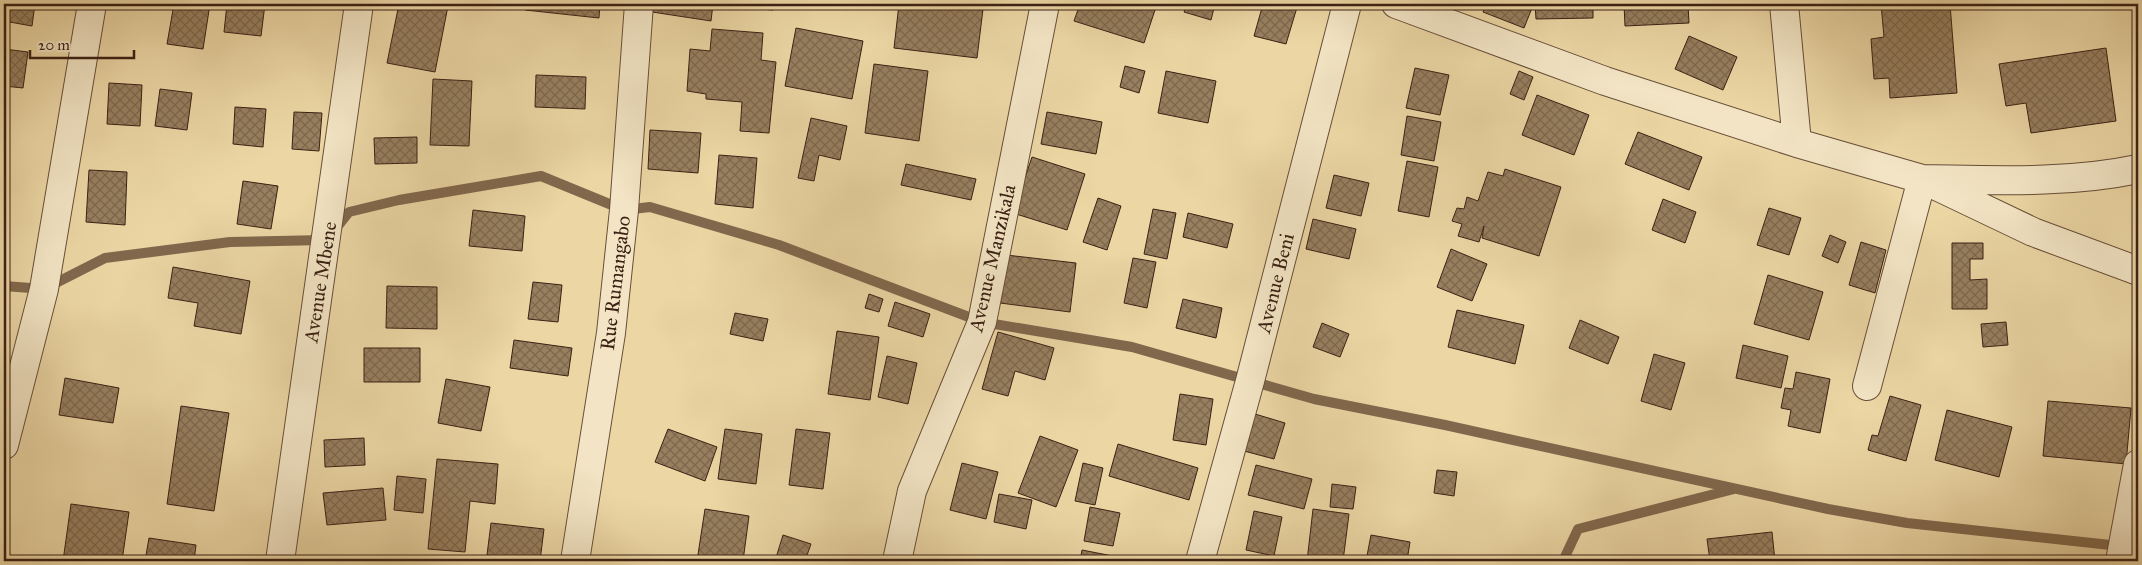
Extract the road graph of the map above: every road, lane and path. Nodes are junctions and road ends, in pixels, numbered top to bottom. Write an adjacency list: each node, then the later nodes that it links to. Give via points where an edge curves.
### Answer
1 (92, 4): 13 (street, via 44,289)
2 (359, 4): 15 (street, Avenue Mbene)
3 (639, 4): 16 (street, Rue Rumangabo, via 624,210 611,333)
4 (1045, 4): 17 (street, Avenue Manzikala, via 982,322 912,491)
5 (1347, 4): 18 (street, Avenue Beni)
6 (1396, 4): 8 (street, via 1605,81)
7 (1784, 4): 8 (street)
8 (1798, 143): 10 (street)
9 (2138, 169): 10 (street, via 2110,175 2017,180)
10 (1922, 179): 11 (street, via 2033,232); 12 (street)
11 (2138, 272)
12 (1867, 386)
13 (4, 445)
14 (2138, 464): 19 (street)
15 (280, 561)
16 (575, 561)
17 (897, 561)
18 (1200, 561)
19 (2120, 561)

